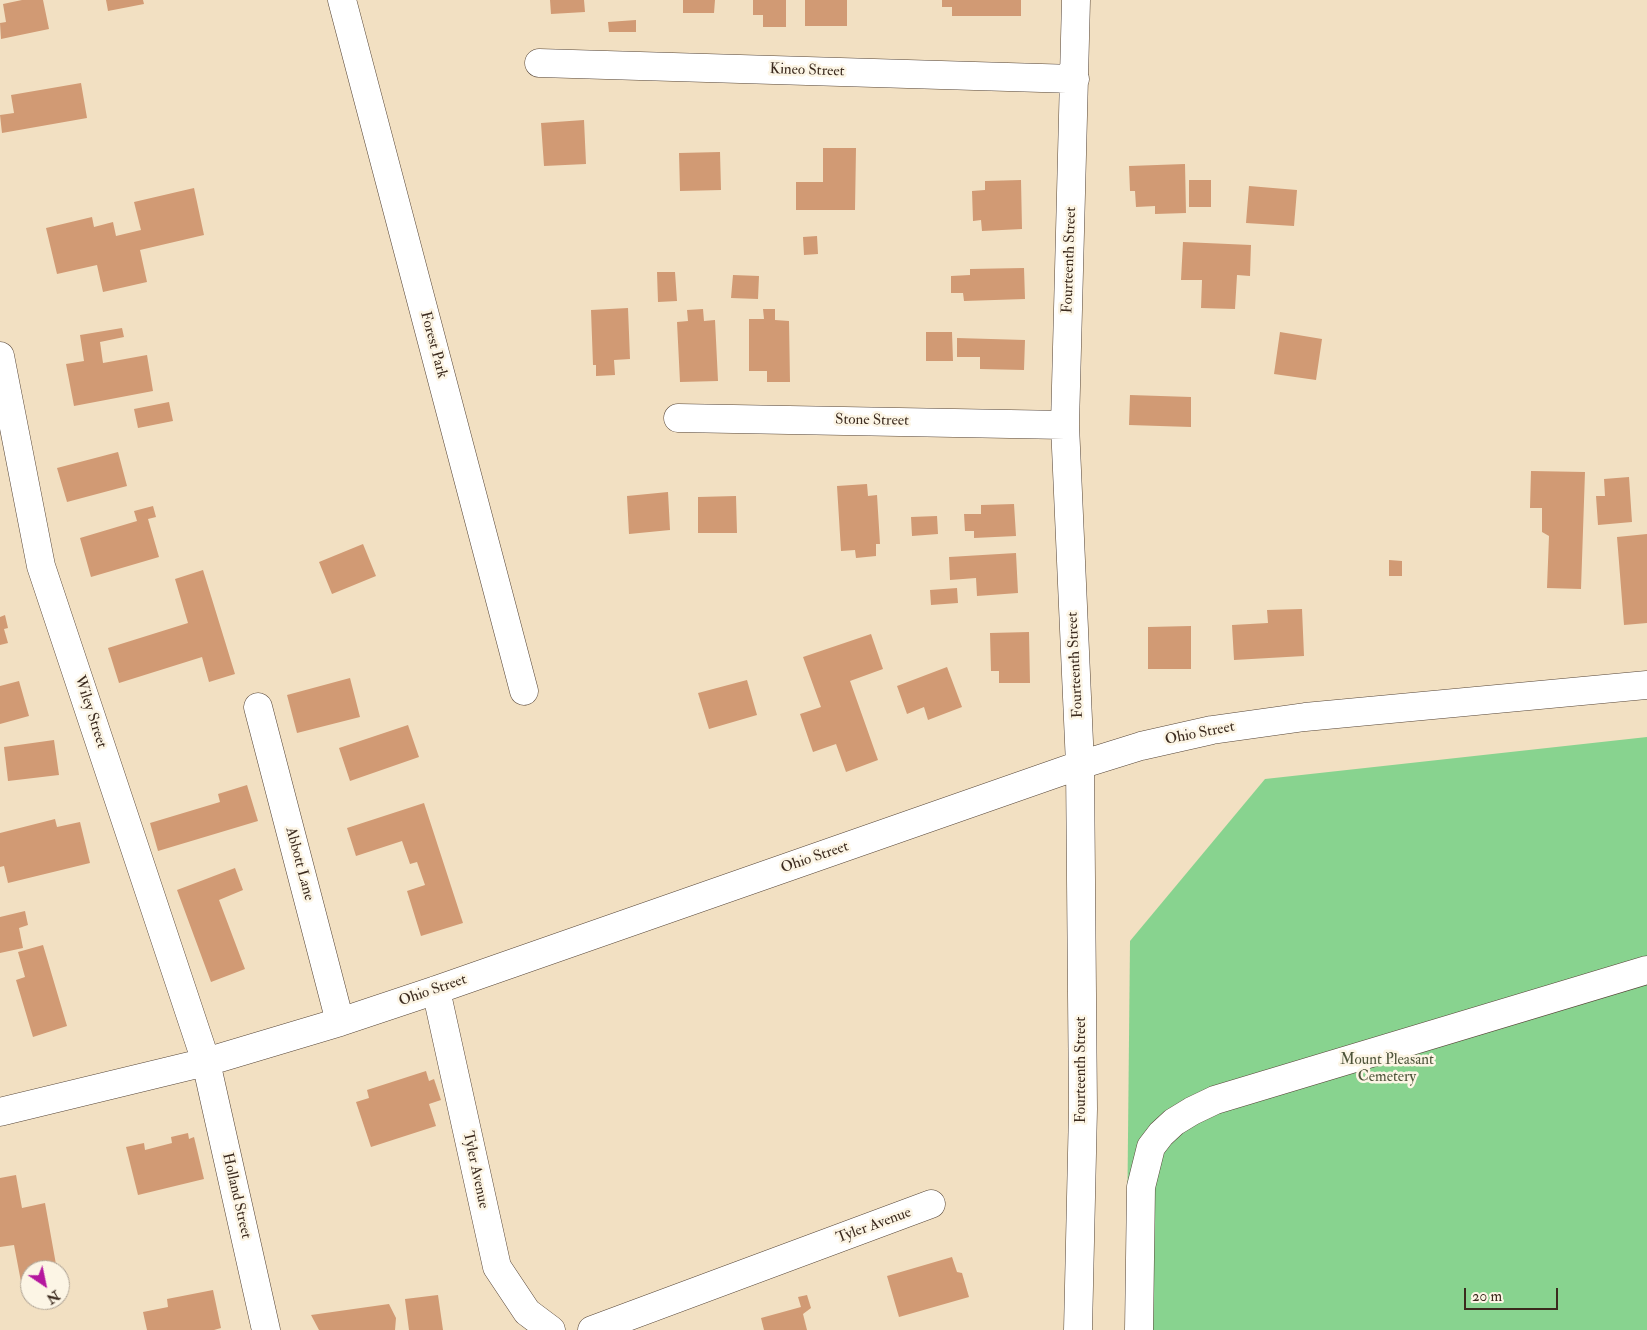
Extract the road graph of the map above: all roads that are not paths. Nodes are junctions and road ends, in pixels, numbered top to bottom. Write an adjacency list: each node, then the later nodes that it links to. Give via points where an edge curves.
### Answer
1 (342, 0): 9 (street, Forest Park)
2 (1076, 0): 4 (street, Fourteenth Street)
3 (539, 63): 4 (street, Kineo Street)
4 (1075, 79): 7 (street, Fourteenth Street)
5 (0, 356): 15 (street, Wiley Street, via 41,566)
6 (678, 418): 7 (street, Stone Street)
7 (1065, 425): 11 (street, Fourteenth Street)
8 (1647, 685): 11 (street, Ohio Street, via 1246,725 1141,746)
9 (524, 691)
10 (258, 707): 14 (street, Abbott Lane)
11 (1080, 765): 13 (street, Ohio Street); 21 (street, Fourteenth Street, via 1083,1109)
12 (1647, 970): 22 (street, via 1215,1100 1174,1122 1151,1147 1141,1187)
13 (436, 990): 14 (street, Ohio Street); 19 (street, Tyler Avenue, via 497,1267 526,1312)
14 (340, 1022): 15 (street, Ohio Street)
15 (206, 1062): 16 (street, Ohio Street); 18 (street, Holland Street)
16 (0, 1112)
17 (931, 1204): 20 (street, Tyler Avenue)
18 (266, 1330)
19 (551, 1330)
20 (592, 1330)
21 (1078, 1330)
22 (1139, 1330)

